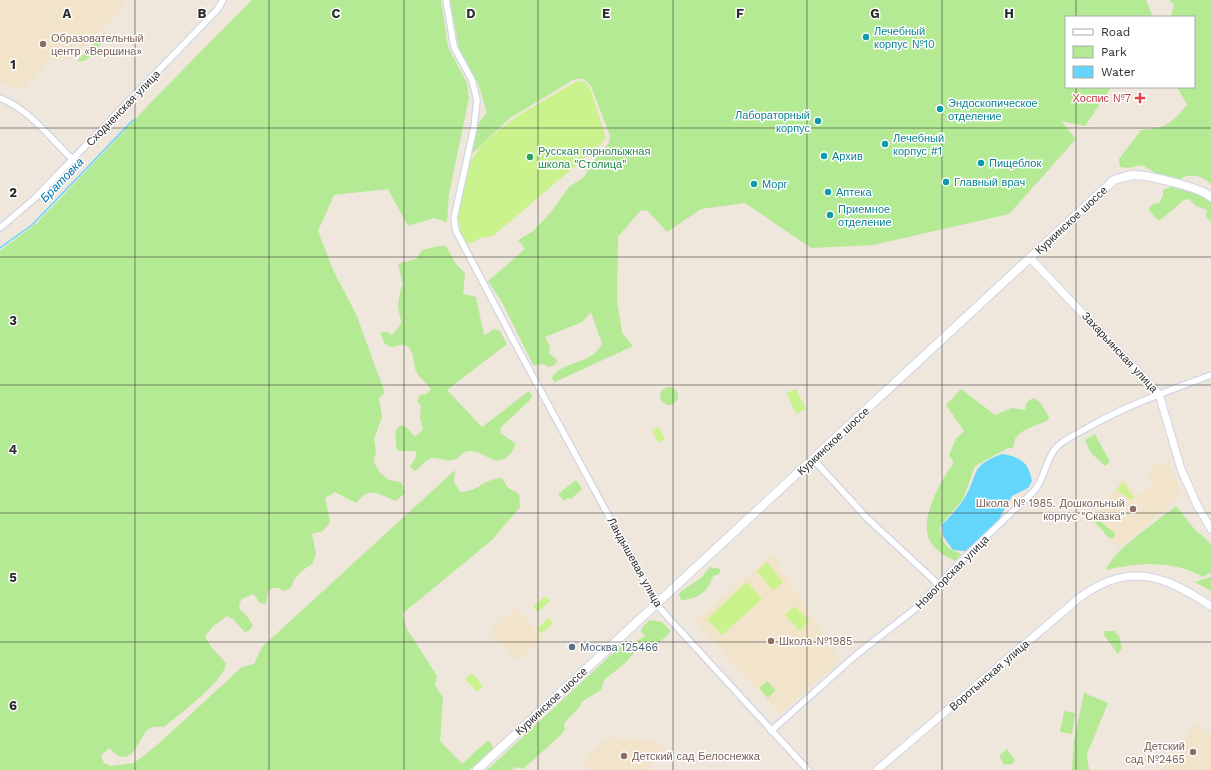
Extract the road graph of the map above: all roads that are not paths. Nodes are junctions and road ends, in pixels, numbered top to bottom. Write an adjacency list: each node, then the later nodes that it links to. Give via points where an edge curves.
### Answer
1 (223, 0): 4 (street, Сходненская улица, via 217,10)
2 (446, 0): 13 (street, Ландышевая улица, via 454,47 472,80 477,100 454,225 538,388)
3 (0, 98): 4 (street, via 13,104)
4 (72, 160): 6 (street, Сходненская улица, via 34,199)
5 (1211, 197): 7 (main road, Куркинское шоссе, via 1199,189 1134,175 1114,180)
6 (0, 228)
7 (1030, 258): 9 (street, Захарьинская улица); 10 (main road, Куркинское шоссе)
8 (1211, 375): 9 (street, Новогорская улица)
9 (1159, 394): 11 (street, Захарьинская улица, via 1181,469); 12 (street, Новогорская улица, via 1113,413 1057,446 1042,480 1034,491)
10 (813, 459): 12 (street, via 867,518); 13 (main road, Куркинское шоссе)
11 (1211, 529)
12 (939, 585): 15 (street, Новогорская улица, via 915,609 856,655)
13 (656, 603): 15 (street, Ландышевая улица); 16 (main road, Куркинское шоссе)
14 (1211, 606): 18 (street, Воротынская улица, via 1165,580 1152,577 1126,576 1103,583 1079,598)
15 (772, 731): 17 (street, Ландышевая улица)
16 (477, 770)
17 (808, 770)
18 (877, 770)

